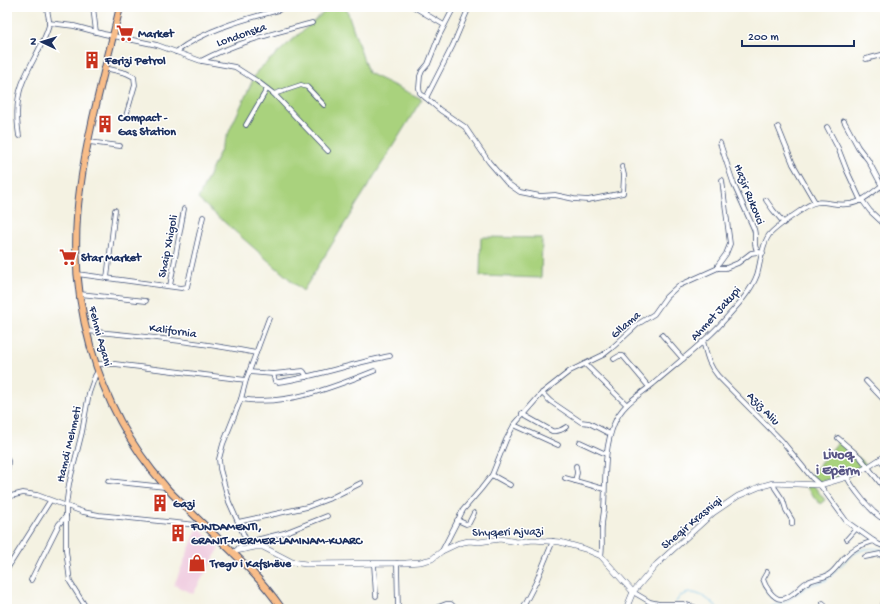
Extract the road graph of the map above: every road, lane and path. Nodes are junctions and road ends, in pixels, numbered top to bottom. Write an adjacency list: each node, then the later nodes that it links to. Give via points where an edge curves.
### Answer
1 (47, 7): 10 (street)
2 (93, 7): 13 (street)
3 (120, 7): 14 (main road, Fehmi Agani)
4 (414, 7): 9 (street)
5 (428, 7): 9 (street)
6 (454, 7): 12 (street)
7 (469, 7): 22 (street)
8 (279, 10): 15 (street, via 197,38)
9 (424, 13): 12 (street)
10 (49, 23): 13 (street, Londonska); 29 (street, via 20,91 17,111)
11 (312, 23): 18 (street, Londonska, via 224,50)
12 (444, 25): 22 (street, via 420,76 420,93)
13 (96, 32): 14 (street, Londonska)
14 (113, 36): 15 (street, Londonska, via 157,45); 19 (main road, Fehmi Agani)
15 (176, 52): 18 (street, Londonska)
16 (885, 54): 17 (street)
17 (866, 59)
18 (201, 61): 20 (street, Londonska, via 235,68)
19 (105, 68): 24 (street, via 134,77 135,85); 30 (main road, Fehmi Agani)
20 (267, 89): 21 (street, Londonska); 26 (street)
21 (274, 94): 23 (street, via 301,85 307,87); 33 (street, Londonska)
22 (426, 98): 34 (street, via 465,127 489,162 507,183 520,192 588,200 620,194 623,193 624,185)
23 (324, 105)
24 (126, 116)
25 (844, 121): 36 (street)
26 (246, 126)
27 (778, 127): 40 (street, via 793,164)
28 (827, 127): 39 (street)
29 (19, 136)
30 (89, 142): 32 (street); 48 (main road, Fehmi Agani, via 81,179 78,211)
31 (720, 143): 46 (street, Hazir Rukovci, via 734,185 754,229 755,246)
32 (120, 146)
33 (328, 151)
34 (622, 168)
35 (722, 180): 47 (street, via 730,244)
36 (883, 185): 37 (street); 39 (street)
37 (885, 192)
38 (766, 200): 44 (street)
39 (861, 200): 40 (street, via 841,205); 45 (street)
40 (815, 202): 44 (street, Ahmet Jakupi)
41 (184, 209): 50 (street, Shaip Xhigoli)
42 (115, 210): 49 (street)
43 (203, 217): 50 (street, Shaip Xhigoli, via 188,288)
44 (784, 223): 46 (street, Ahmet Jakupi, via 771,233)
45 (885, 225)
46 (760, 252): 47 (street, Gllama, via 751,253 726,268); 56 (street, Ahmet Jakupi, via 756,277 749,290)
47 (718, 268): 61 (street, Gllama, via 678,286 654,314 638,324 613,348)
48 (77, 274): 49 (street, Shaip Xhigoli); 51 (main road, Fehmi Agani)
49 (107, 278): 50 (street, Shaip Xhigoli)
50 (170, 286)
51 (80, 294): 52 (street); 54 (main road, Fehmi Agani)
52 (146, 301)
53 (269, 318): 57 (street)
54 (86, 330): 57 (street, Kalifornia); 62 (main road, Fehmi Agani)
55 (662, 335): 60 (street)
56 (703, 341): 60 (street, Ahmet Jakupi); 97 (street, Aziz Aliu, via 709,362 718,376 782,441)
57 (256, 353): 64 (street)
58 (390, 356): 66 (street)
59 (614, 359): 69 (street, via 623,356)
60 (683, 359): 69 (street, Ahmet Jakupi)
61 (585, 364): 70 (street, Gllama, via 570,371); 73 (street)
62 (97, 368): 67 (street, via 115,364); 98 (main road, Fehmi Agani, via 117,416 129,437); 103 (street, Hamdi Mehmeti)
63 (374, 370): 71 (street, via 324,389 297,396 266,401)
64 (249, 372): 65 (street); 67 (street)
65 (273, 374): 66 (street, via 303,371); 66 (street, via 278,382)
66 (307, 377)
67 (246, 380): 71 (street)
68 (866, 381): 72 (street)
69 (649, 387): 73 (street, Ahmet Jakupi)
70 (542, 393): 74 (street, Gllama); 77 (street, via 581,422 589,423)
71 (241, 400): 109 (street, via 219,459 229,502)
72 (885, 401)
73 (626, 404): 77 (street, Ahmet Jakupi)
74 (522, 414): 75 (street, Gllama); 76 (street, via 552,431 556,432)
75 (514, 425): 80 (street); 89 (street, Gllama)
76 (566, 427)
77 (610, 434): 81 (street, Ahmet Jakupi)
78 (838, 438): 87 (street)
79 (580, 442): 81 (street)
80 (558, 446)
81 (606, 454): 99 (street, Ahmet Jakupi)
82 (885, 456): 84 (street, Sheqir Krasniqi)
83 (7, 458): 88 (street)
84 (880, 459): 86 (street); 87 (street, Sheqir Krasniqi)
85 (576, 466): 92 (street)
86 (885, 466)
87 (868, 467): 90 (street, Sheqir Krasniqi); 100 (street)
88 (7, 474)
89 (492, 474): 96 (street); 108 (street, Gllama)
90 (847, 477): 97 (street, Sheqir Krasniqi); 107 (street)
91 (565, 478): 92 (street)
92 (575, 481): 99 (street)
93 (108, 482): 98 (street)
94 (361, 483): 109 (street, via 307,507)
95 (773, 483): 97 (street, Sheqir Krasniqi); 111 (street); 129 (street, Sheqir Krasniqi, via 738,496 713,513 656,564)
96 (510, 485)
97 (820, 485): 112 (street, Aziz Aliu, via 840,514)
98 (166, 487): 110 (main road, Fehmi Agani)
99 (604, 488): 120 (street, Ahmet Jakupi)
100 (885, 489)
101 (8, 496): 102 (street, via 23,493)
102 (50, 501): 103 (street); 125 (street)
103 (66, 506): 105 (street, Hamdi Mehmeti); 110 (street, via 99,515)
104 (474, 513): 108 (street, via 469,523)
105 (66, 516): 127 (street, via 59,524); 133 (street, Hamdi Mehmeti, via 66,550 70,582)
106 (327, 516): 116 (street, via 284,533)
107 (880, 517)
108 (457, 520): 118 (street, Gllama)
109 (238, 522): 116 (street)
110 (203, 524): 119 (main road, Fehmi Agani)
111 (792, 524)
112 (856, 529): 113 (street); 115 (street, Aziz Aliu)
113 (847, 539)
114 (553, 541): 118 (street, Shyqeri Ajvazi, via 469,541); 120 (street, Shyqeri Ajvazi, via 571,544); 138 (street, Shyqeri Ajvazi)
115 (874, 541): 117 (street, Aziz Aliu); 126 (street, via 859,545 834,571 806,583 784,599 775,597 764,583 763,579)
116 (247, 542): 119 (street)
117 (885, 547)
118 (442, 551): 124 (street, Shyqeri Ajvazi, via 432,559)
119 (235, 552): 123 (street, Shyqeri Ajvazi, via 263,547 292,562); 134 (main road, Fehmi Agani)
120 (601, 556): 129 (street, Shyqeri Ajvazi)
121 (865, 557): 122 (street, via 880,554)
122 (885, 558)
123 (374, 564): 124 (street, Shyqeri Ajvazi); 130 (street)
124 (397, 564): 135 (street)
125 (7, 569)
126 (767, 572)
127 (31, 580)
128 (885, 587): 132 (street)
129 (633, 592): 139 (street, Sheqir Krasniqi); 140 (street, via 650,602 683,604)
130 (376, 596)
131 (823, 603): 141 (street)
132 (884, 604): 142 (street)
133 (87, 609)
134 (282, 609)
135 (398, 609)
136 (433, 609): 137 (street, via 450,604)
137 (456, 609)
138 (522, 609)
139 (626, 609)
140 (700, 609)
141 (826, 609)
142 (883, 609)

